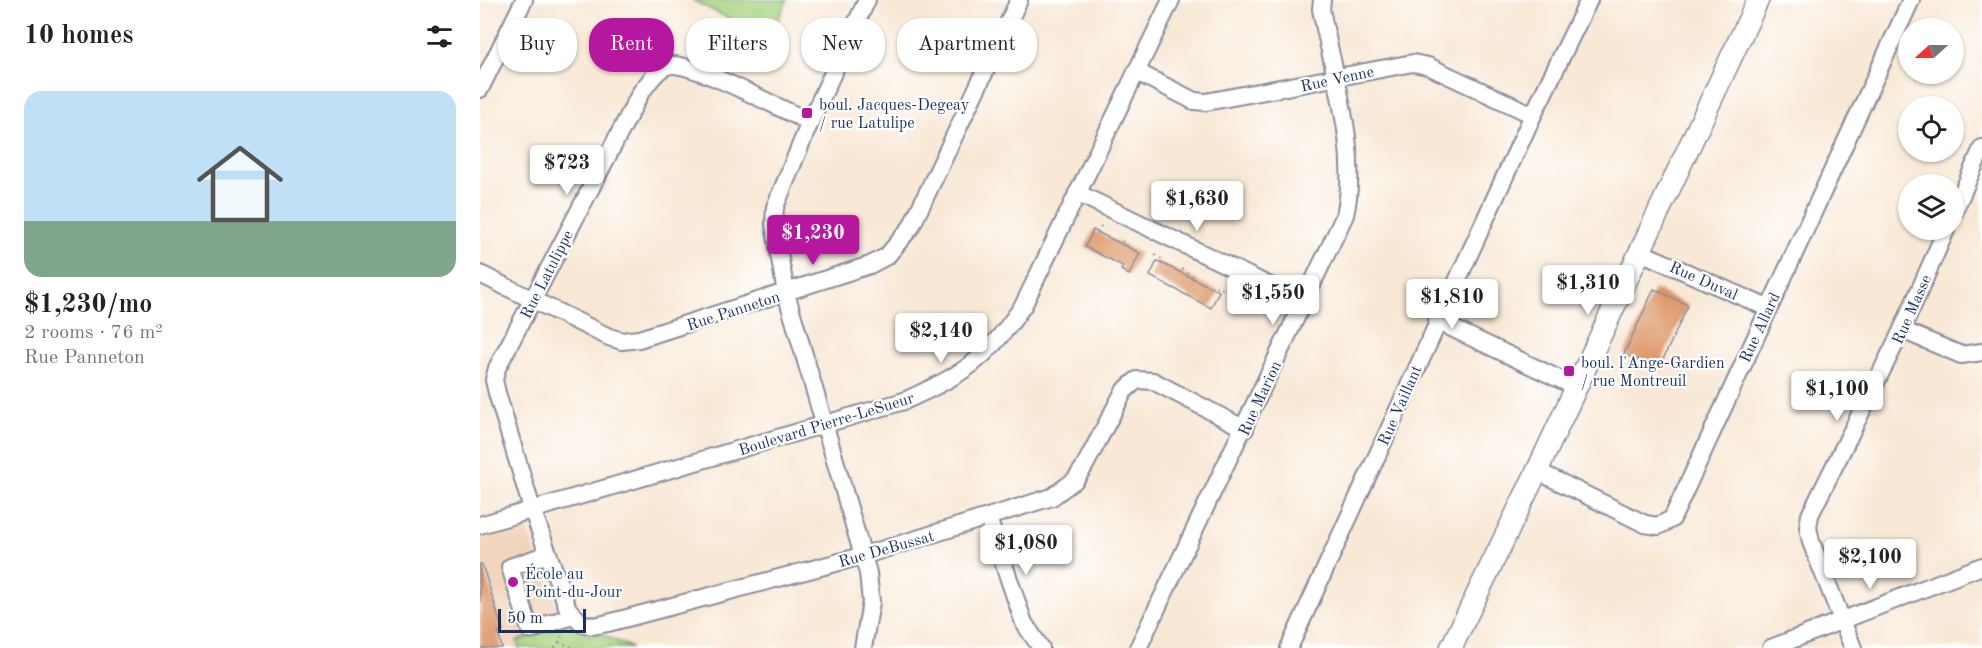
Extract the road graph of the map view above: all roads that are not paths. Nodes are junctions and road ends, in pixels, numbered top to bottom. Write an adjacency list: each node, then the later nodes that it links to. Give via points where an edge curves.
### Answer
1 (524, 0): 11 (street)
2 (867, 0): 13 (street)
3 (1019, 0): 20 (street, Rue Panneton, via 901,243 870,266)
4 (1172, 0): 9 (street, Boulevard Pierre-LeSueur)
5 (1322, 0): 10 (street, Rue Marion)
6 (1589, 0): 12 (street, Rue Vaillant)
7 (1758, 0): 18 (main road)
8 (1911, 0): 23 (street, Rue Allard)
9 (1137, 72): 10 (street, Rue Venne, via 1194,101 1206,102); 16 (street, Boulevard Pierre-LeSueur)
10 (1334, 79): 12 (street, Rue Venne, via 1413,63 1428,66); 22 (street, Rue Marion, via 1350,149 1350,197)
11 (480, 89)
12 (1533, 115): 24 (street, Rue Vaillant)
13 (810, 122): 20 (street, via 776,207 777,254); 21 (street, Rue Latulippe, via 697,71 671,65 658,71 641,92)
14 (1982, 148): 15 (street)
15 (1964, 189)
16 (1077, 193): 22 (street); 28 (street, Boulevard Pierre-LeSueur, via 1024,304 995,344 975,363 935,388 904,401)
17 (1942, 240): 25 (street, Rue Masse)
18 (1640, 252): 23 (street, Rue Duval); 27 (main road)
19 (480, 274): 21 (street, Rue Panneton)
20 (786, 293): 21 (street, Rue Panneton, via 622,341); 28 (street)
21 (532, 299): 31 (street, Rue Latulippe, via 494,380)
22 (1303, 302): 29 (street, Rue Marion)
23 (1767, 308): 30 (street, Rue Allard, via 1672,519 1658,526 1645,524)
24 (1437, 321): 27 (street); 42 (street, Rue Vaillant)
25 (1902, 330): 26 (street, via 1961,356); 38 (street, Rue Masse, via 1810,515 1811,542)
26 (1982, 352)
27 (1576, 387): 30 (main road)
28 (826, 424): 31 (street, Boulevard Pierre-LeSueur); 35 (street)
29 (1245, 429): 32 (street, Rue DeBussat, via 1153,381 1137,380 1124,391 1075,480 1052,497); 41 (street, Rue Marion)
30 (1537, 471): 43 (main road)
31 (532, 509): 33 (street, Boulevard Pierre-LeSueur); 34 (street)
32 (988, 518): 35 (street, Rue DeBussat); 40 (street, via 1024,623)
33 (480, 525)
34 (548, 554): 37 (street); 37 (street, via 510,567 530,630)
35 (862, 556): 37 (street, Rue DeBussat, via 600,624 581,623); 39 (street, via 871,603)
36 (1982, 566): 38 (street)
37 (573, 616)
38 (1842, 619): 44 (street); 45 (street, Rue Masse)
39 (863, 648)
40 (1041, 648)
41 (1138, 648)
42 (1289, 648)
43 (1451, 648)
44 (1771, 648)
45 (1853, 648)

